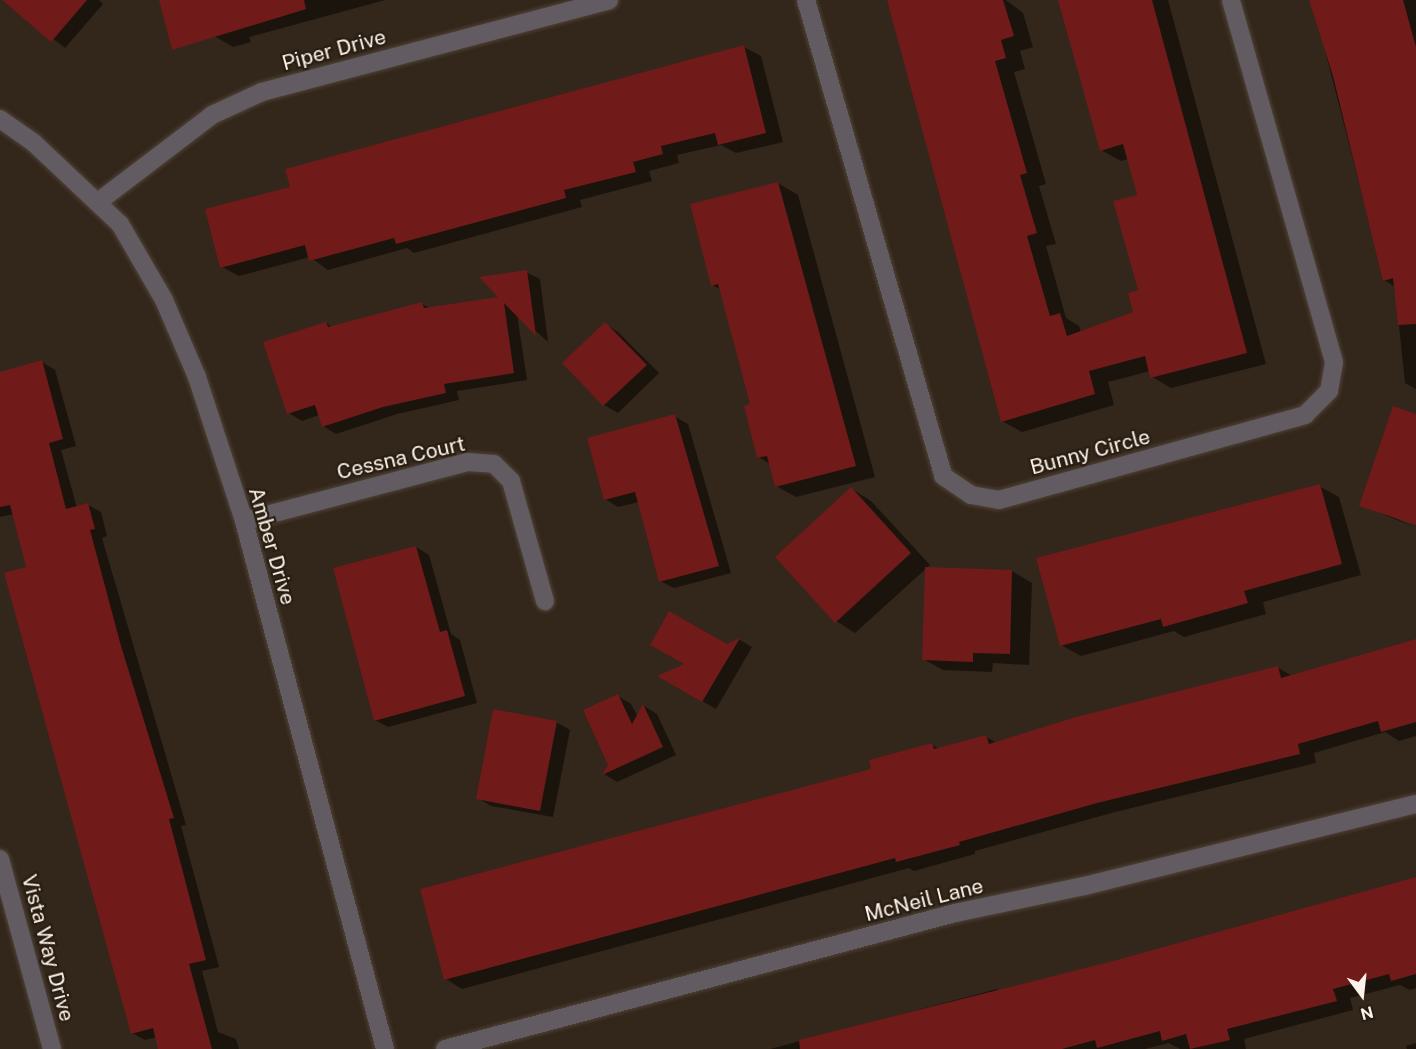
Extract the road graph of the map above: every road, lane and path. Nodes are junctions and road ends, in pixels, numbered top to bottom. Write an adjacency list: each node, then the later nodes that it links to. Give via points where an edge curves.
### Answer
1 (609, 0): 5 (street, Piper Drive, via 262,92 213,115)
2 (806, 0): 3 (street, Bunny Circle, via 943,477 971,495 999,500 1305,415 1329,391 1334,362)
3 (1231, 0)
4 (0, 119): 5 (street, Amber Drive, via 34,143)
5 (98, 202): 6 (street, Amber Drive, via 120,224 164,300 197,377)
6 (244, 521): 7 (street, Cessna Court, via 467,462 494,464 511,481); 11 (street, Amber Drive)
7 (545, 601)
8 (1416, 804): 12 (street, McNeil Lane, via 1084,886 955,913)
9 (0, 859): 10 (street, Vista Way Drive)
10 (52, 1049)
11 (385, 1049)
12 (445, 1049)

